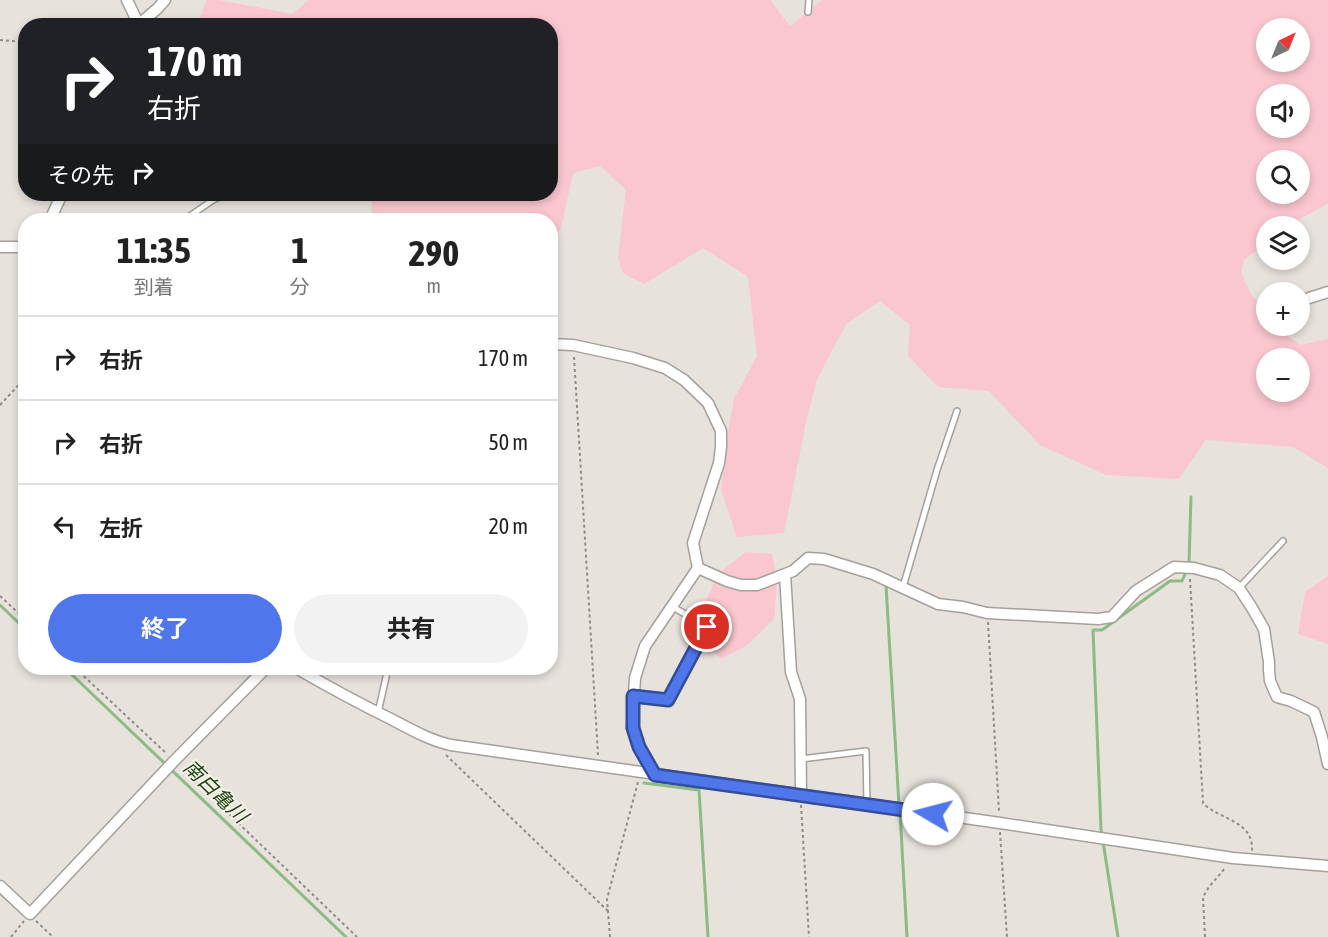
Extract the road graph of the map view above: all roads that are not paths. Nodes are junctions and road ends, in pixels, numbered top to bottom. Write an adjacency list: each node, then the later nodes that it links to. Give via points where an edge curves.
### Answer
1 (128, 0): 5 (street)
2 (165, 0): 6 (street)
3 (809, 0): 4 (lane)
4 (808, 12)
5 (135, 18)
6 (145, 18)
7 (212, 201): 8 (lane)
8 (194, 213)
9 (0, 247): 10 (street)
10 (18, 247)
11 (1328, 292): 12 (street)
12 (1310, 298)
13 (558, 344): 16 (street, via 665,368 708,403 721,431 721,447 693,543)
14 (957, 411): 18 (lane)
15 (1282, 541): 19 (lane)
16 (698, 568): 17 (street, via 741,585 757,585); 20 (street)
17 (785, 574): 18 (street, via 808,558 824,559); 26 (street, via 791,672 801,699)
18 (903, 587): 19 (street, via 938,604 987,613 1098,619 1112,617 1136,591 1174,567 1194,567 1220,575)
19 (1239, 588): 27 (street, via 1264,630 1270,681 1277,697 1314,712)
20 (673, 607): 24 (street, via 645,646); 24 (lane, via 707,627 668,700)
21 (259, 675): 32 (street, via 30,914)
22 (307, 675): 25 (street)
23 (386, 675): 25 (lane)
24 (633, 696): 28 (street, via 633,728)
25 (378, 712): 28 (street, via 443,744)
26 (801, 759): 29 (street); 30 (lane, via 866,752)
27 (1328, 764)
28 (655, 775): 29 (street)
29 (801, 795): 30 (street)
30 (867, 805): 31 (street, via 1233,858)
31 (1328, 866)
32 (0, 886)

